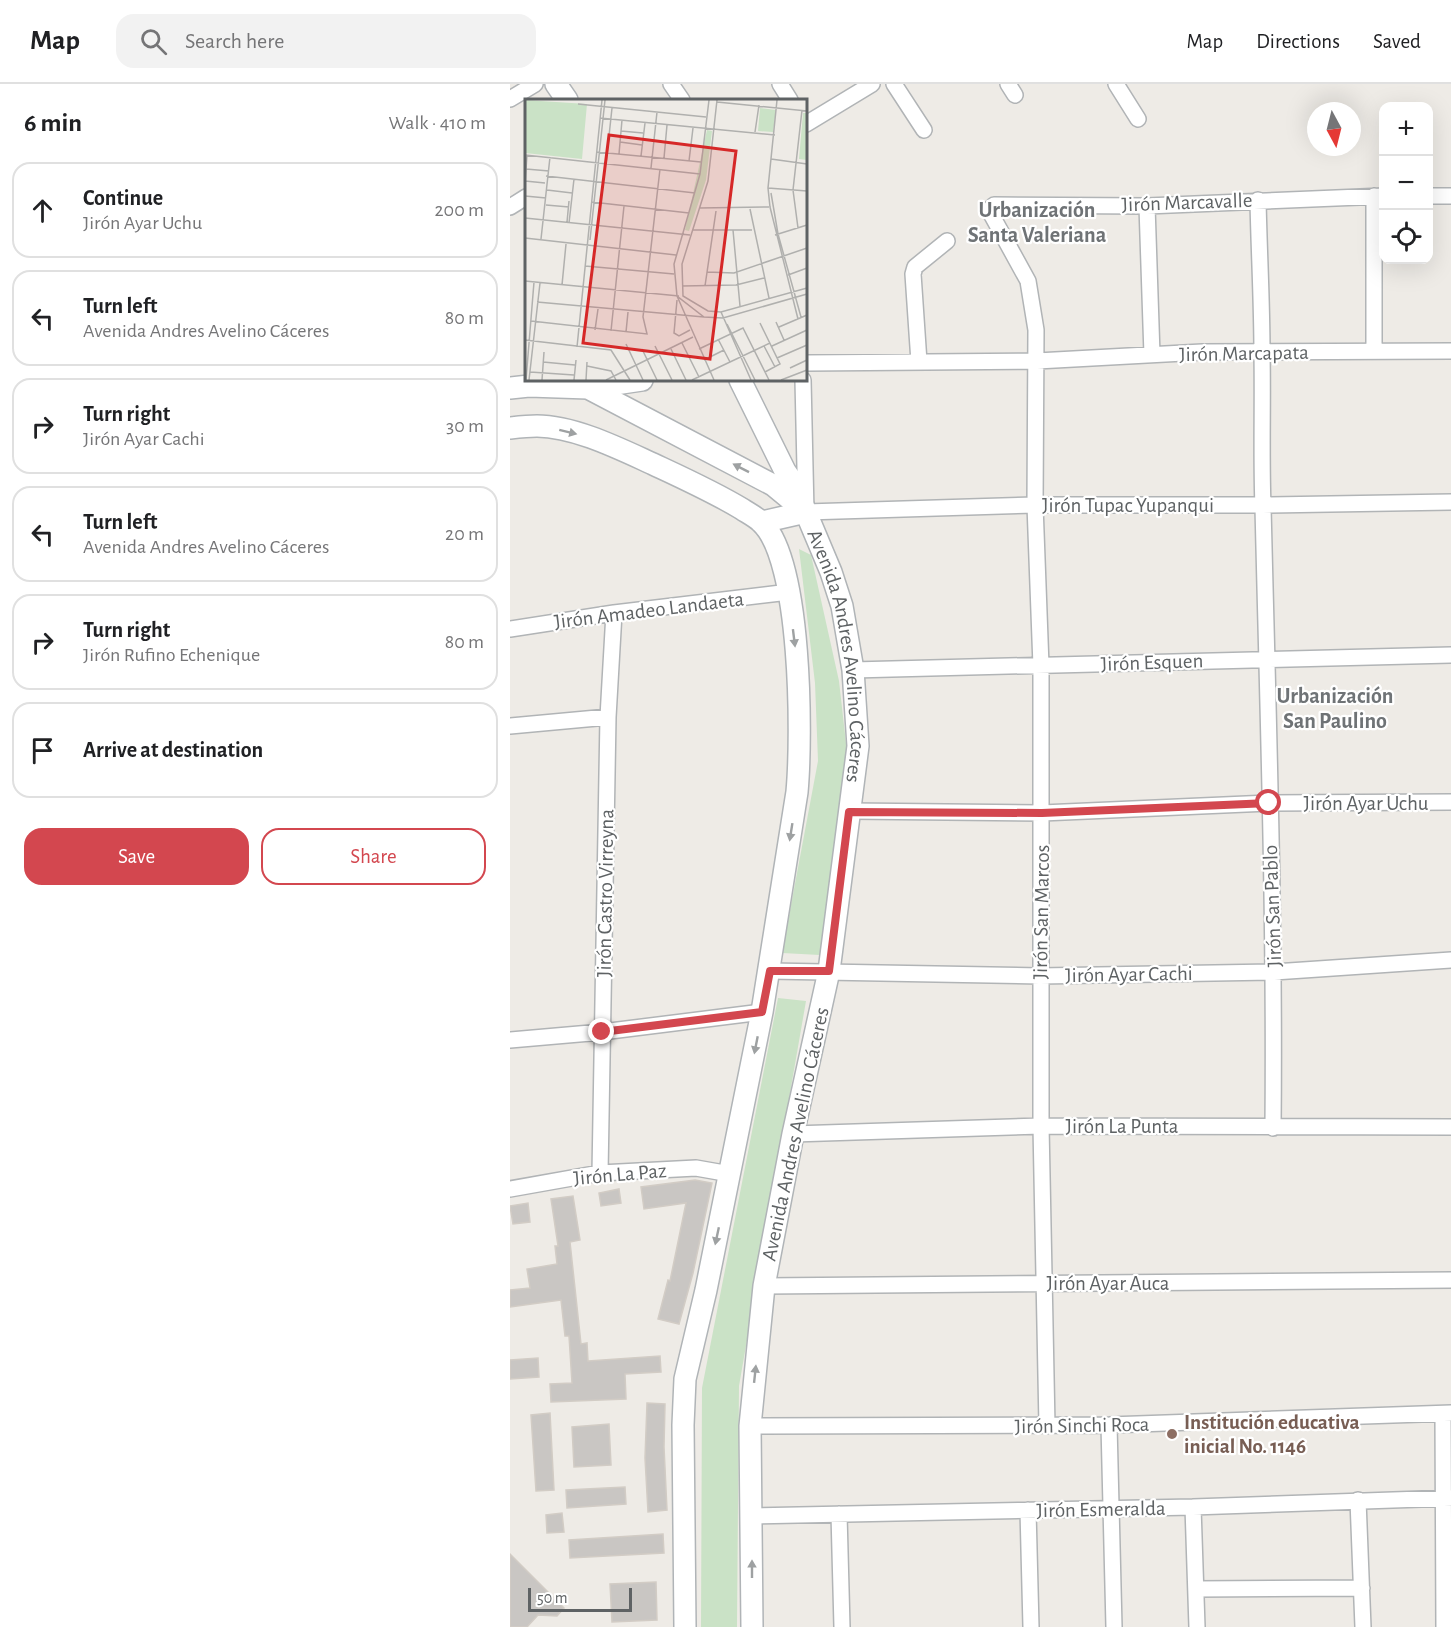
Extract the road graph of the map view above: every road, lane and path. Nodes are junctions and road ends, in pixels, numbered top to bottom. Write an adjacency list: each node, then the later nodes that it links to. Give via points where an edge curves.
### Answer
1 (535, 84): 8 (street)
2 (556, 84): 9 (main road)
3 (671, 84): 10 (street)
4 (780, 84): 11 (street)
5 (872, 84): 13 (street)
6 (894, 84): 14 (street)
7 (1116, 84): 12 (street)
8 (510, 99)
9 (566, 99)
10 (681, 99)
11 (789, 99)
12 (1138, 119)
13 (807, 123)
14 (924, 130)
15 (1379, 196): 19 (street, Jirón Marcavalle); 24 (street)
16 (1433, 196): 17 (street)
17 (1451, 196)
18 (525, 198): 22 (street)
19 (1258, 200): 21 (street, Jirón Marcavalle); 26 (street, Jirón San Pablo)
20 (991, 206): 21 (street, Jirón Marcavalle); 28 (street, Jirón San Marcos, via 990,212 1028,281)
21 (1147, 206): 27 (street)
22 (510, 207)
23 (947, 241): 29 (street, via 915,267 913,274)
24 (1374, 351): 25 (street, Jirón Marcapata); 26 (street, Jirón Marcapata)
25 (1451, 351)
26 (1262, 352): 27 (street, Jirón Marcapata); 40 (street, Jirón San Pablo)
27 (1152, 355): 28 (street, Jirón Marcapata)
28 (1037, 361): 29 (street, Jirón Marcapata); 39 (street, Jirón San Marcos)
29 (919, 362): 30 (street, Jirón Marcapata)
30 (807, 363)
31 (635, 381): 35 (main road)
32 (740, 381): 37 (main road, Avenida Andres Avelino Cáceres)
33 (803, 381): 41 (street)
34 (510, 388): 35 (main road)
35 (588, 388): 37 (main road, one-way to 35)
36 (510, 428): 42 (main road, Avenida Andres Avelino Cáceres, one-way to 42, via 539,426 570,431 618,448 732,503)
37 (779, 478): 41 (main road, Avenida Andres Avelino Cáceres, via 794,484); 42 (main road)
38 (1451, 502): 40 (street, Jirón Tupac Yupanqui)
39 (1035, 505): 40 (street, Jirón Tupac Yupanqui); 41 (street, Jirón Tupac Yupanqui); 48 (street, Jirón San Marcos)
40 (1263, 505): 47 (street, Jirón San Pablo)
41 (806, 512): 42 (main road); 49 (main road, Avenida Andres Avelino Cáceres, via 842,606)
42 (762, 522): 43 (main road, Avenida Andres Avelino Cáceres, via 781,552)
43 (789, 592): 44 (street, Jirón Amadeo Landaeta); 57 (main road, Avenida Andres Avelino Cáceres, one-way to 57, via 799,673 800,755)
44 (614, 613): 45 (street, Jirón Amadeo Landaeta); 50 (street, Jirón Castro Virreyna)
45 (510, 629)
46 (1451, 655): 47 (street, Jirón Esquen)
47 (1268, 659): 48 (street, Jirón Esquen); 53 (street, Jirón San Pablo)
48 (1041, 666): 49 (street, Jirón Esquen); 55 (street, Jirón San Marcos)
49 (853, 670): 54 (main road, Avenida Andres Avelino Cáceres, via 858,746)
50 (608, 717): 51 (street); 62 (street, Jirón Castro Virreyna)
51 (510, 726)
52 (1451, 802): 53 (street, Jirón Ayar Uchu)
53 (1269, 803): 55 (street, Jirón Ayar Uchu); 59 (street, Jirón San Pablo)
54 (849, 812): 55 (street, Jirón Ayar Uchu); 58 (main road, Avenida Andres Avelino Cáceres)
55 (1042, 813): 60 (street, Jirón San Marcos)
56 (1451, 960): 59 (street, Jirón Ayar Cachi)
57 (770, 971): 58 (street, Jirón Ayar Cachi); 61 (main road, Avenida Andres Avelino Cáceres)
58 (829, 971): 60 (street, Jirón Ayar Cachi); 67 (main road, Avenida Andres Avelino Cáceres)
59 (1275, 972): 60 (street, Jirón Ayar Cachi); 66 (street, Jirón San Pablo)
60 (1040, 976): 64 (street, Jirón San Marcos)
61 (762, 1012): 62 (street); 69 (main road, Avenida Andres Avelino Cáceres, one-way to 69)
62 (602, 1032): 63 (street); 68 (street, Jirón Castro Virreyna)
63 (510, 1040)
64 (1041, 1126): 66 (street, Jirón La Punta); 67 (street, Jirón La Punta); 72 (street, Jirón San Marcos)
65 (1451, 1127): 66 (street, Jirón La Punta)
66 (1274, 1128)
67 (793, 1134): 73 (main road, Avenida Andres Avelino Cáceres)
68 (600, 1173): 69 (street, Jirón La Paz, via 696,1168); 70 (street, Jirón La Paz)
69 (730, 1174): 87 (main road, Avenida Andres Avelino Cáceres, one-way to 87, via 685,1379)
70 (510, 1189)
71 (1451, 1280): 72 (street, Jirón Ayar Auca)
72 (1044, 1283): 73 (street, Jirón Ayar Auca); 77 (street, Jirón San Marcos)
73 (764, 1286): 76 (main road, Avenida Andres Avelino Cáceres, one-way to 73)
74 (1447, 1413): 75 (street, Jirón Sinchi Roca); 78 (street)
75 (1109, 1425): 77 (street, Jirón Sinchi Roca); 81 (street)
76 (750, 1426): 77 (street, Jirón Sinchi Roca); 84 (main road, Avenida Andres Avelino Cáceres)
77 (1047, 1426)
78 (1447, 1498): 79 (street, Jirón Esmeralda); 94 (street)
79 (1358, 1500): 80 (street, Jirón Esmeralda); 85 (street)
80 (1194, 1508): 81 (street, Jirón Esmeralda); 86 (street)
81 (1111, 1509): 82 (street, Jirón Esmeralda); 91 (street)
82 (1028, 1510): 83 (street, Jirón Esmeralda); 90 (street)
83 (839, 1514): 84 (street, Jirón Esmeralda); 89 (street)
84 (752, 1516): 88 (main road, Avenida Andres Avelino Cáceres, one-way to 84)
85 (1362, 1588): 86 (street); 93 (street)
86 (1196, 1589): 92 (street)
87 (685, 1627)
88 (752, 1627)
89 (842, 1627)
90 (1031, 1627)
91 (1114, 1627)
92 (1197, 1627)
93 (1363, 1627)
94 (1444, 1627)

